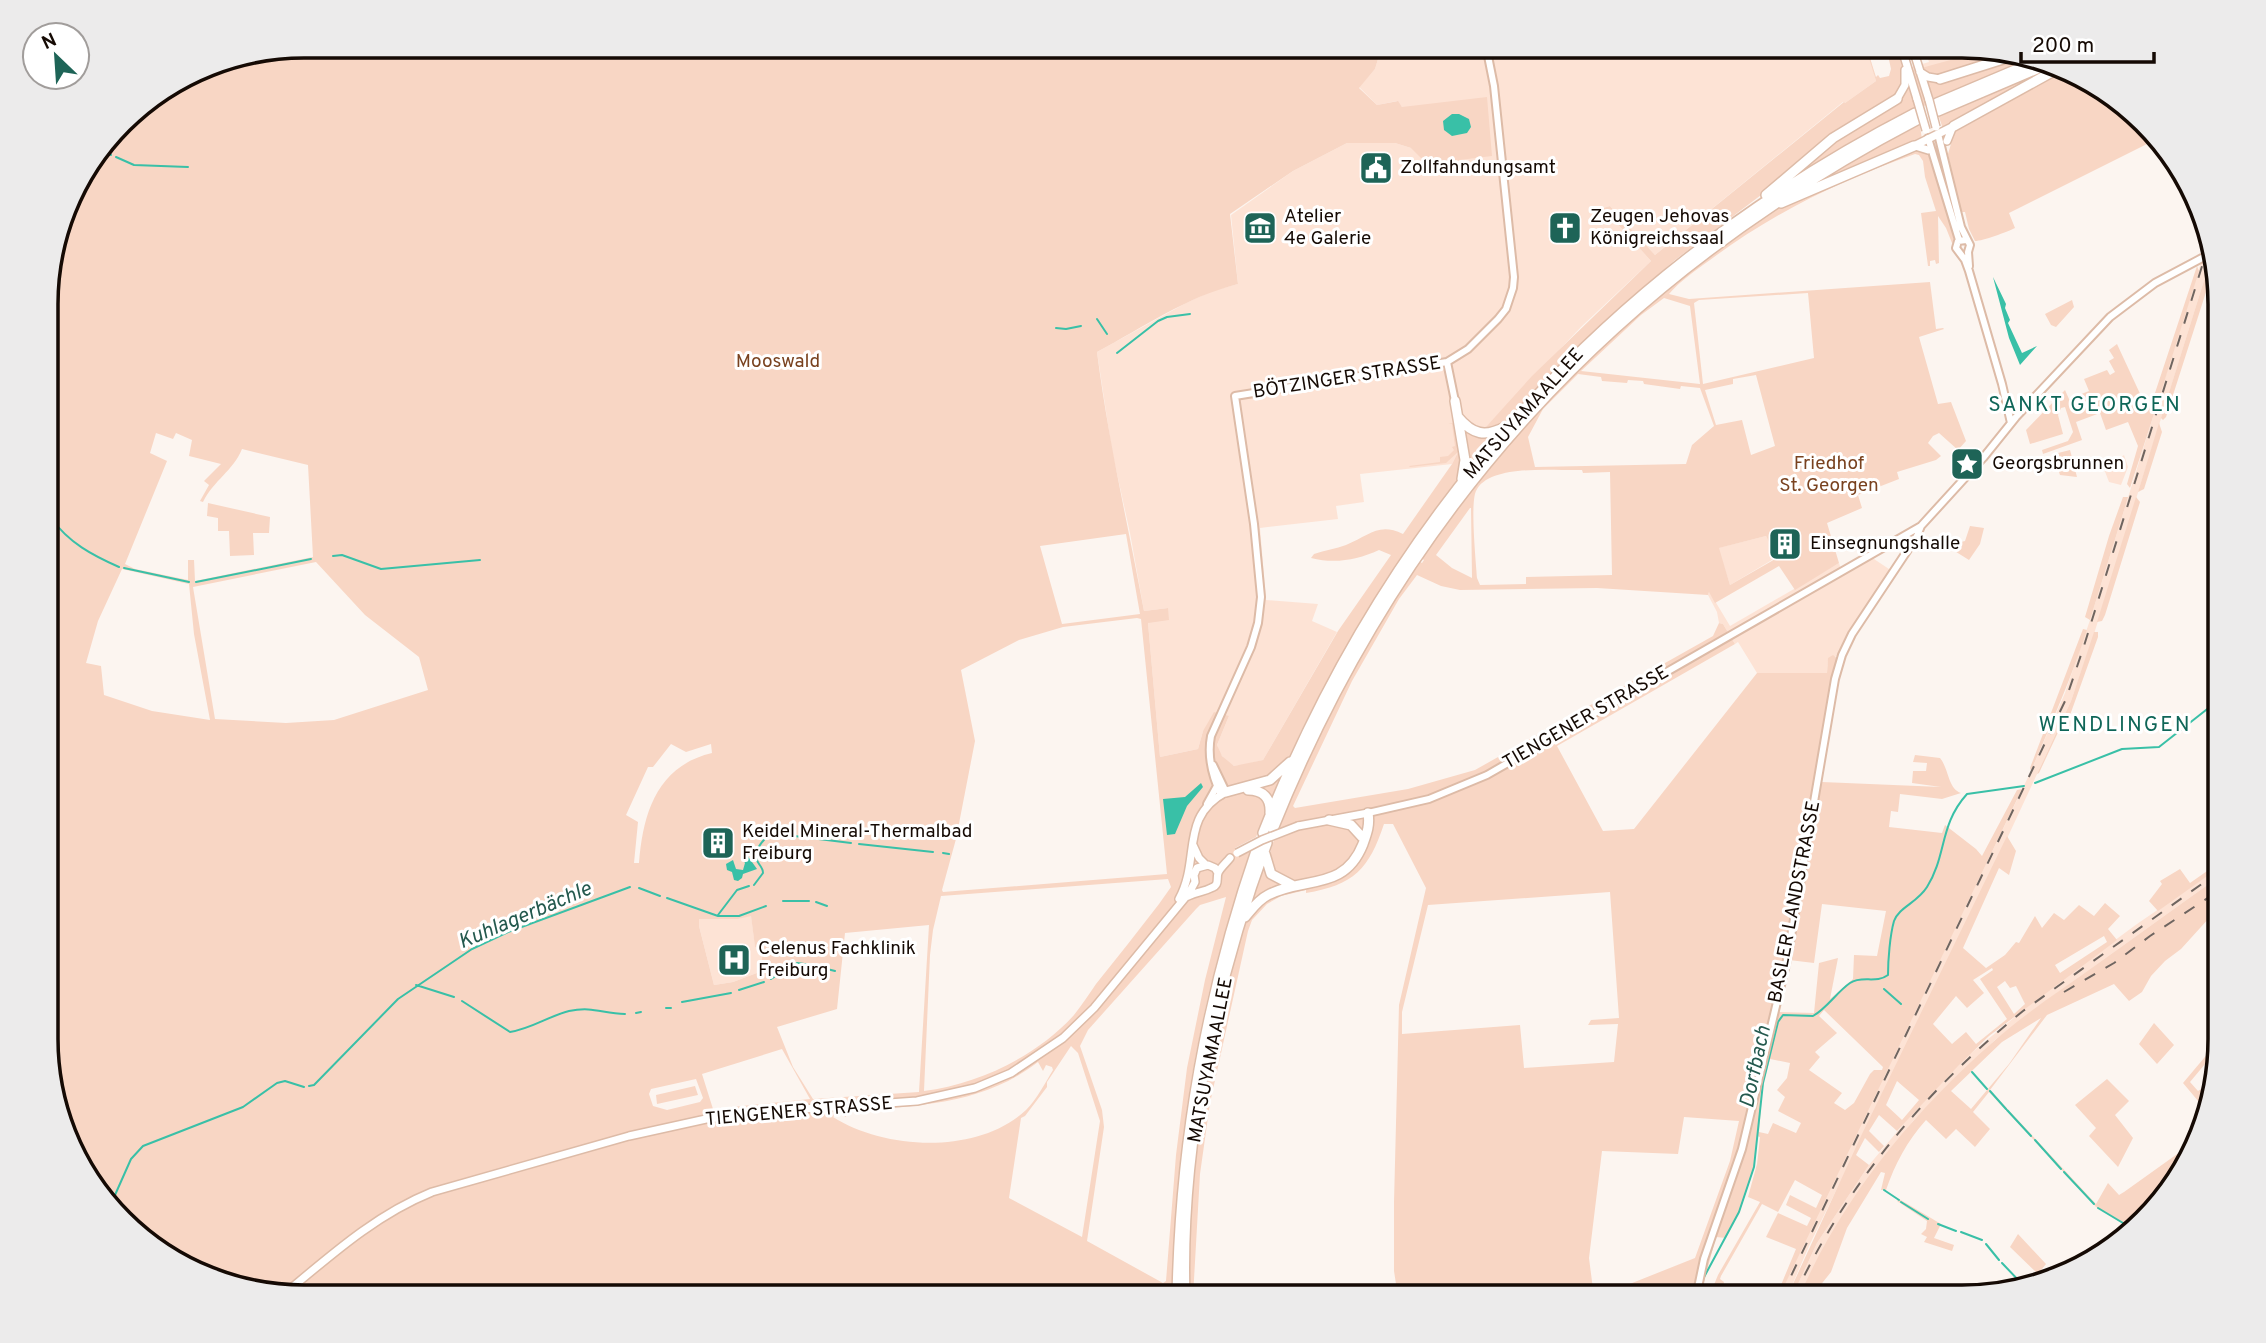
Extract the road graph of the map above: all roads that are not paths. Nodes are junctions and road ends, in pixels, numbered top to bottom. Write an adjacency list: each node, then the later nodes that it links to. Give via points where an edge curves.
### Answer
1 (1488, 58): 24 (street, BÖTZINGER STRASSE, via 1513,288 1498,319 1468,349)
2 (1916, 58): 7 (main road)
3 (1905, 59): 10 (main road); 11 (main road, via 1905,85)
4 (1999, 60): 9 (highway)
5 (2026, 66): 6 (highway, via 1938,107)
6 (2036, 69)
7 (1920, 72): 9 (main road); 10 (main road)
8 (2049, 73): 12 (highway)
9 (1940, 79): 10 (main road)
10 (1920, 93): 11 (main road); 13 (main road, bridge); 14 (main road, bridge)
11 (1897, 99): 19 (highway, via 1812,153)
12 (1954, 126): 13 (main road); 15 (main road)
13 (1937, 130): 14 (main road); 17 (street)
14 (1927, 134): 16 (main road); 18 (street)
15 (1947, 141): 17 (street)
16 (1914, 146): 18 (main road); 20 (highway)
17 (1943, 151): 21 (street)
18 (1931, 153): 21 (street)
19 (1758, 205): 20 (highway, MATSUYAMAALLEE, via 1825,162 1916,117); 28 (highway, MATSUYAMAALLEE, via 1615,318)
20 (1769, 207): 37 (highway, MATSUYAMAALLEE, via 1693,262 1622,322 1539,403 1471,483 1417,554 1354,656 1268,831)
21 (1962, 240): 22 (street, via 1970,245); 22 (street, via 1956,248)
22 (1964, 252): 27 (street)
23 (2202, 258): 27 (street, BASLER LANDSTRASSE, via 2123,305)
24 (1447, 362): 25 (street); 32 (street, BÖTZINGER STRASSE, via 1236,396 1261,597 1251,648 1211,736)
25 (1455, 401): 26 (highway)
26 (1458, 417): 28 (highway, via 1469,430 1480,434); 29 (highway, via 1465,460)
27 (2011, 423): 30 (street, BASLER LANDSTRASSE)
28 (1510, 424): 29 (highway, MATSUYAMAALLEE)
29 (1461, 484): 31 (highway, MATSUYAMAALLEE, via 1420,537 1362,628)
30 (1921, 526): 36 (street, TIENGENER STRASSE, via 1487,775 1429,799); 55 (street, BASLER LANDSTRASSE, via 1860,621 1835,678 1787,960 1742,1149)
31 (1295, 755): 34 (highway, via 1270,780); 37 (highway, MATSUYAMAALLEE)
32 (1210, 761): 33 (street, BÖTZINGER STRASSE); 34 (street)
33 (1217, 786): 34 (street, BÖTZINGER STRASSE); 35 (street)
34 (1224, 793): 35 (main road); 37 (highway, via 1262,792)
35 (1208, 804): 40 (main road, via 1195,827)
36 (1366, 813): 38 (main road, TIENGENER STRASSE); 39 (highway)
37 (1270, 815)
38 (1329, 820): 39 (highway, via 1351,825); 44 (main road, TIENGENER STRASSE, bridge, via 1262,840)
39 (1363, 841): 46 (highway, via 1353,862 1334,877)
40 (1193, 845): 42 (main road); 44 (main road, via 1199,858)
41 (1263, 847): 46 (highway, via 1271,874); 50 (highway, MATSUYAMAALLEE); 51 (highway, MATSUYAMAALLEE, via 1226,944 1201,1051 1182,1191)
42 (1192, 854): 43 (main road); 49 (main road, via 1184,891)
43 (1197, 868): 44 (main road, TIENGENER STRASSE); 45 (main road, TIENGENER STRASSE)
44 (1212, 868): 47 (main road, TIENGENER STRASSE, via 1219,879 1215,886)
45 (1195, 882): 47 (main road); 48 (main road, TIENGENER STRASSE)
46 (1294, 886): 50 (highway, via 1264,897)
47 (1202, 889): 48 (main road, TIENGENER STRASSE)
48 (1185, 898): 49 (main road, TIENGENER STRASSE)
49 (1174, 909): 52 (main road, TIENGENER STRASSE, via 1101,1000 1063,1038 997,1079 936,1098 749,1113 683,1124 462,1183 418,1197 374,1221)
50 (1241, 921): 51 (highway, MATSUYAMAALLEE, via 1200,1101)
51 (1181, 1282): 53 (highway); 54 (highway)
52 (295, 1285)
53 (1180, 1285)
54 (1182, 1285)
55 (1699, 1285)

